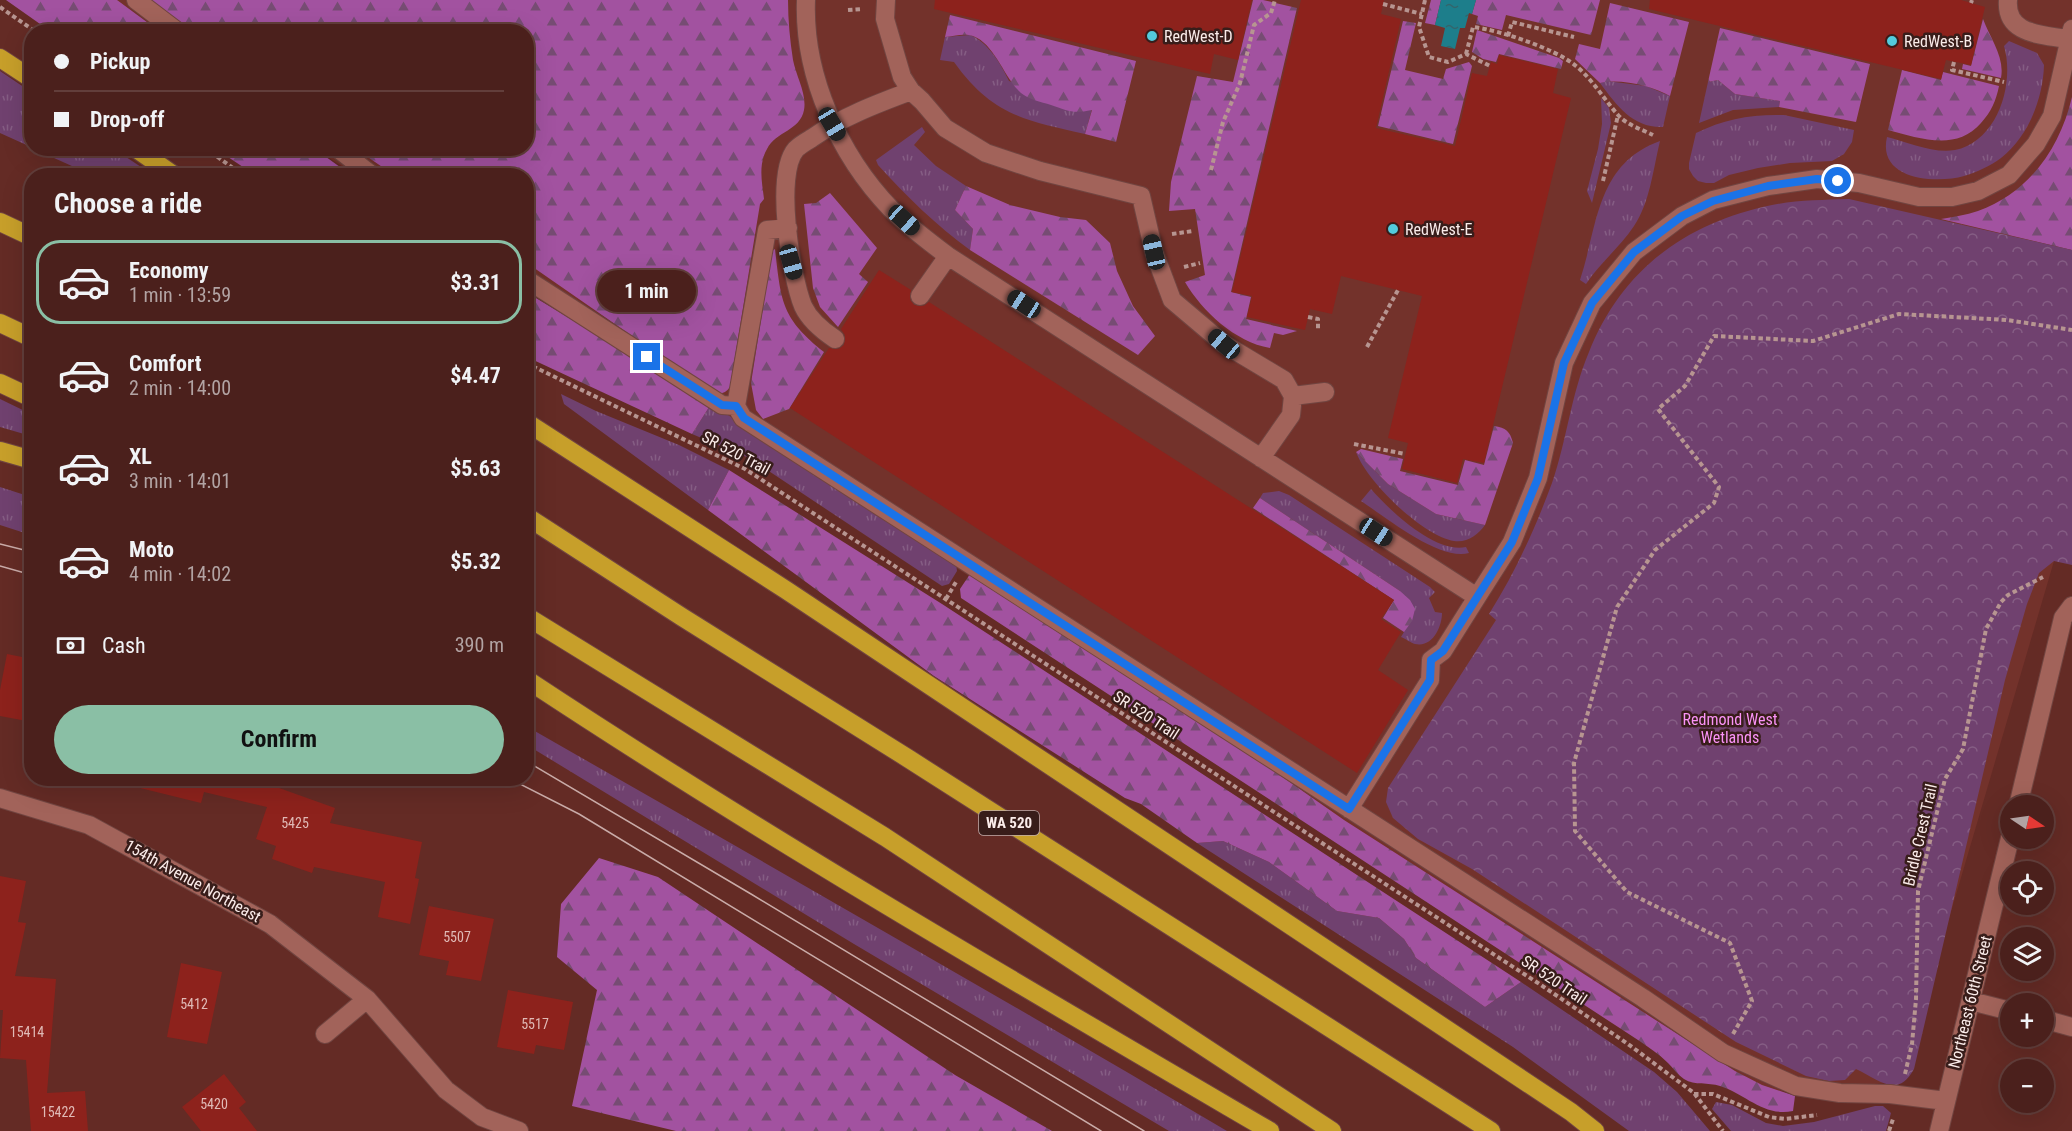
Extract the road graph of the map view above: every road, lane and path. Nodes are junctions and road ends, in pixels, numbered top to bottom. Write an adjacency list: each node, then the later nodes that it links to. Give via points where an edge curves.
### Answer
1 (136, 0): 11 (street)
2 (806, 0): 23 (street, via 805,27)
3 (886, 0): 21 (street, via 885,19 902,77)
4 (1275, 0): 31 (path, via 1271,13 1254,26 1240,83 1223,122)
5 (1425, 0): 9 (path)
6 (2008, 0): 12 (street, via 2011,19 2022,30)
7 (1383, 4): 9 (path)
8 (0, 7): 10 (path)
9 (1422, 14): 15 (path, via 1419,27 1429,57 1448,62)
10 (24, 24)
11 (168, 24)
12 (2071, 35): 65 (street, via 2052,116 2037,144 2009,175 1978,191 1952,197 1919,197 1859,183 1817,179 1768,186 1713,201 1682,216 1634,252 1592,303 1564,363 1538,478 1512,542)
13 (1508, 36): 14 (path, via 1512,22); 15 (path, via 1473,27); 22 (path, via 1561,55 1588,78)
14 (1574, 37)
15 (1466, 54): 18 (path)
16 (0, 58): 19 (highway)
17 (1954, 62): 20 (path, via 1952,70)
18 (1490, 66)
19 (24, 74)
20 (2004, 82)
21 (911, 91): 23 (street); 55 (street, via 945,128 986,153 1141,196 1154,252 1172,300 1224,344 1284,380)
22 (1618, 115): 24 (path); 32 (path)
23 (832, 124): 34 (street, via 796,149 786,174); 38 (street, via 865,178 891,208)
24 (1653, 135)
25 (146, 156): 28 (highway)
26 (216, 156): 29 (path)
27 (347, 156): 30 (street)
28 (164, 168)
29 (233, 168)
30 (363, 168)
31 (1210, 170)
32 (1603, 181)
33 (0, 222): 36 (highway)
34 (788, 228): 49 (street, via 791,262 804,308); 56 (street, via 767,230)
35 (1194, 231): 37 (path)
36 (24, 233)
37 (1171, 234)
38 (948, 256): 43 (street); 62 (street)
39 (1200, 263): 40 (path)
40 (1180, 268)
41 (534, 284): 56 (street, via 722,405)
42 (1398, 290): 50 (path)
43 (920, 296)
44 (1308, 317): 47 (path, via 1318,320)
45 (0, 322): 48 (highway)
46 (2072, 330): 81 (path, via 2007,320 1899,314 1813,341 1714,336 1685,386 1658,409 1719,487 1714,503 1655,550 1617,607 1574,763 1575,831 1627,892 1730,943 1752,1001)
47 (1318, 331)
48 (24, 334)
49 (835, 339)
50 (1367, 347)
51 (534, 367): 89 (path, SR 520 Trail, via 745,469 1541,985 1694,1094)
52 (0, 383): 54 (highway)
53 (1325, 393): 55 (street)
54 (24, 394)
55 (1293, 396): 62 (street, via 1291,415)
56 (736, 406): 73 (street, via 744,418)
57 (534, 427): 88 (highway, via 796,597)
58 (1354, 444): 60 (path)
59 (0, 451): 61 (highway)
60 (1405, 454)
61 (24, 458)
62 (1261, 458): 65 (street)
63 (534, 521): 87 (highway, WA 520)
64 (2043, 577): 82 (path, Bridle Crest Trail, via 2001,602 1986,629 1963,749 1945,779 1918,891 1912,1044)
65 (1477, 597): 73 (street, via 1443,651 1431,660 1430,680)
66 (2067, 612): 71 (street)
67 (534, 621): 86 (highway, via 885,837)
68 (534, 684): 70 (highway)
69 (534, 691): 70 (highway)
70 (587, 719): 85 (highway, via 877,900)
71 (2021, 795)
72 (0, 798): 75 (street, 154th Avenue Northeast, via 89,825 260,918)
73 (1349, 809): 81 (street)
74 (2007, 849): 76 (street, Northeast 60th Street)
75 (367, 999): 80 (street); 84 (street, 154th Avenue Northeast, via 446,1090 482,1117)
76 (1971, 1001): 77 (street); 83 (street, Northeast 60th Street)
77 (2000, 1008)
78 (2054, 1022): 79 (street)
79 (2072, 1027)
80 (325, 1034)
81 (1723, 1053): 82 (street, via 1796,1086 1840,1093)
82 (1899, 1095): 83 (street); 90 (path, Bridle Crest Trail)
83 (1946, 1101): 91 (street, Northeast 60th Street)
84 (519, 1131)
85 (1270, 1131)
86 (1332, 1131)
87 (1491, 1131)
88 (1595, 1131)
89 (1723, 1131)
90 (1889, 1131)
91 (1939, 1131)

